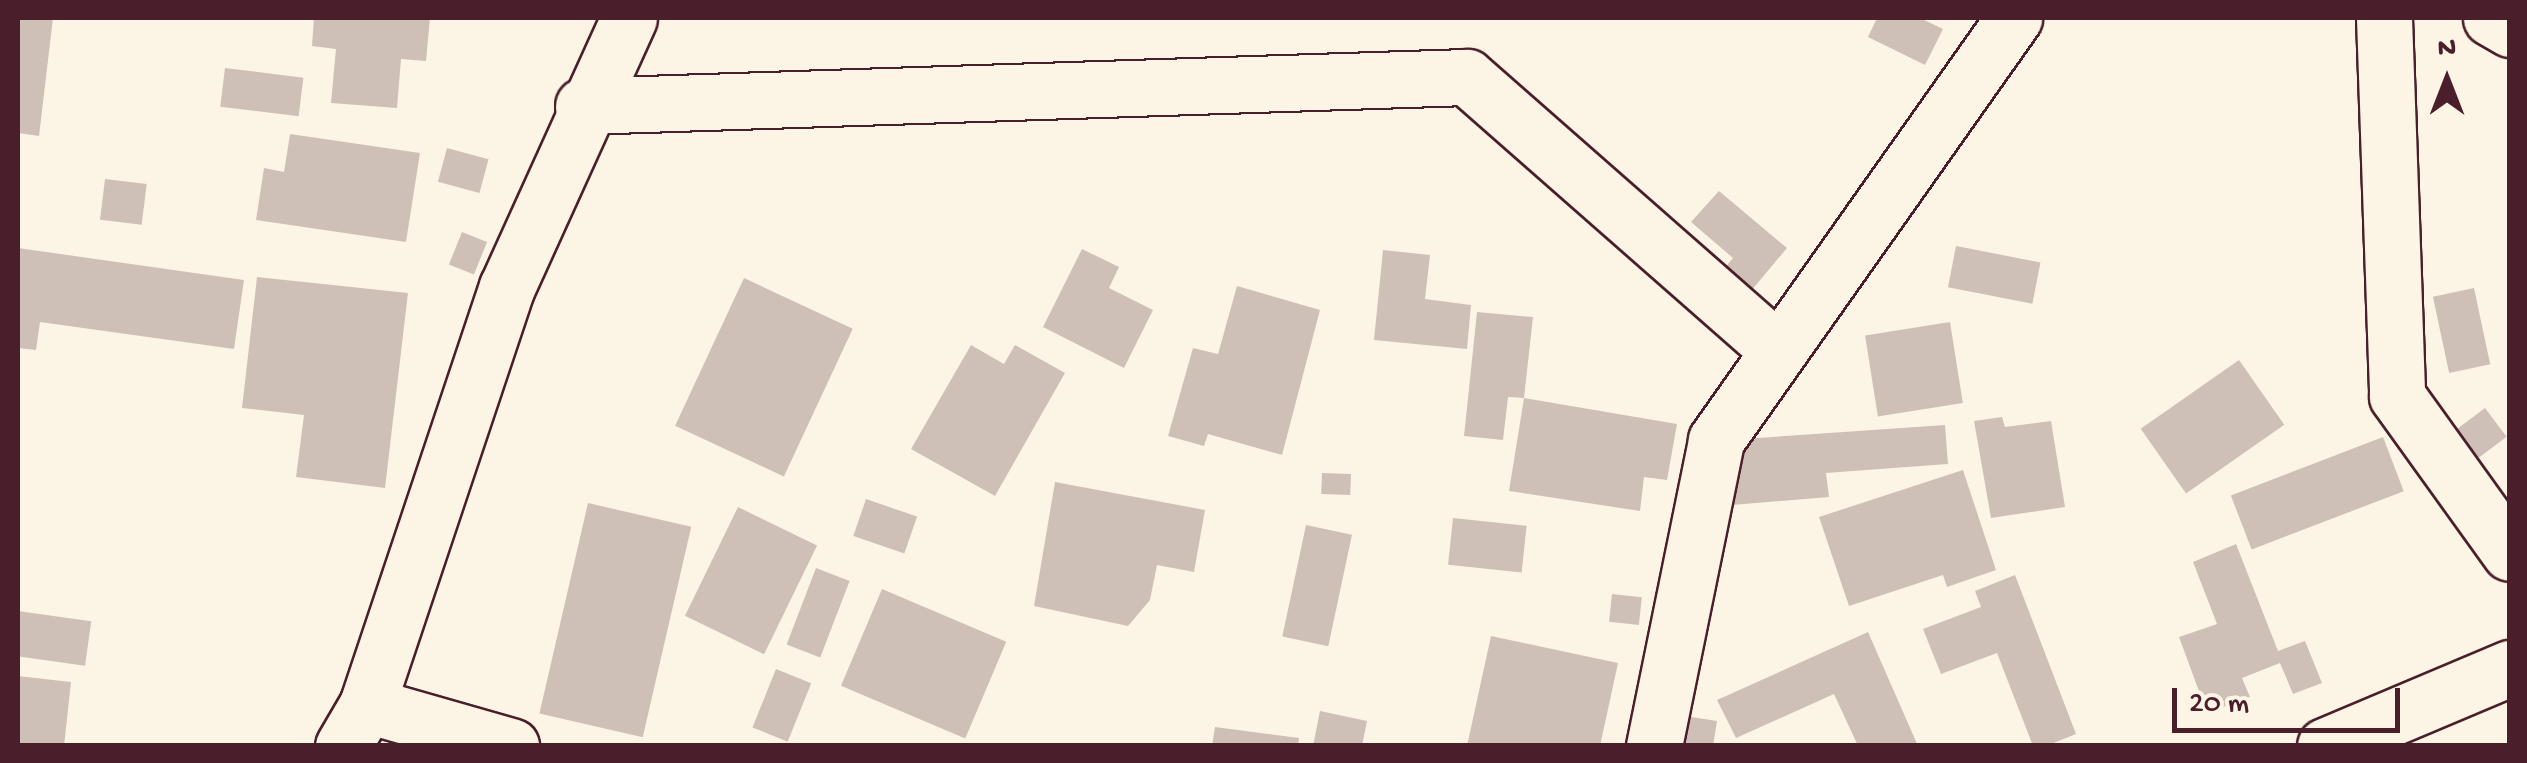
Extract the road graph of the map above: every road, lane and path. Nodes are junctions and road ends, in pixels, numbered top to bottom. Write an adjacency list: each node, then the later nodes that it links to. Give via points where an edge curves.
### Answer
1 (629, 18): 6 (street)
2 (2014, 18): 7 (street)
3 (2384, 18): 8 (street, via 2397,396)
4 (2491, 18): 5 (street)
5 (2510, 30)
6 (584, 106): 7 (street, via 1466,76); 10 (street, via 507,287)
7 (1777, 349): 12 (street, via 1716,440)
8 (2510, 553)
9 (2510, 668): 13 (street)
10 (355, 725): 11 (street)
11 (511, 746)
12 (1654, 746)
13 (2326, 746)

